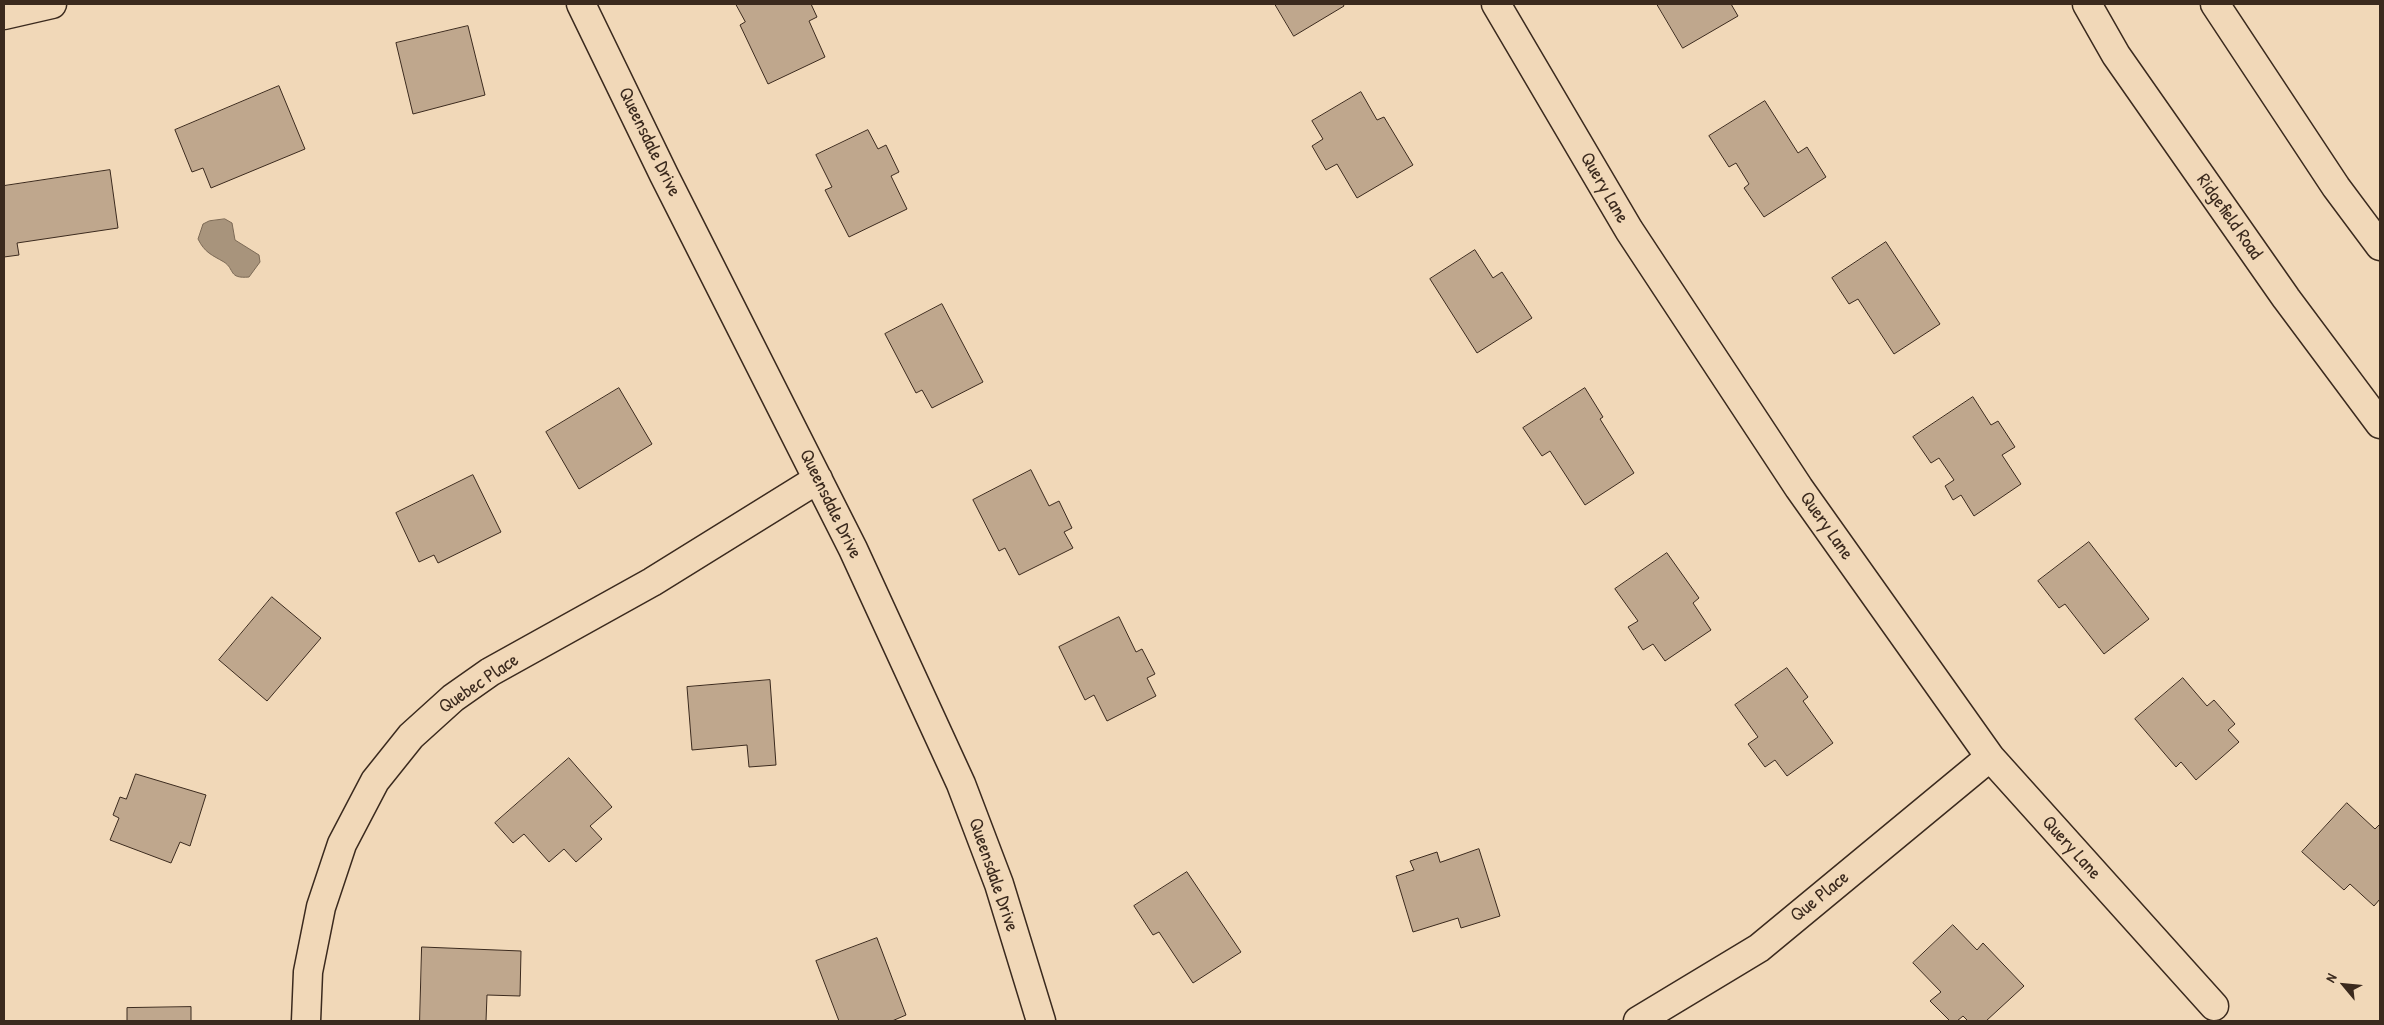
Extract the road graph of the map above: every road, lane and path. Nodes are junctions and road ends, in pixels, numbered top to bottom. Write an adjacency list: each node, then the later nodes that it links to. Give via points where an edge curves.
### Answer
1 (52, 4): 6 (street)
2 (581, 4): 9 (street, Queensdale Drive)
3 (1496, 4): 10 (street, Query Lane, via 1628,230 1799,488)
4 (2087, 4): 8 (street, Ridgefield Road, via 2127,72 2286,298)
5 (2215, 4): 7 (street, via 2336,187)
6 (4, 15)
7 (2380, 246)
8 (2380, 424)
9 (818, 479): 12 (street, Quebec Place, via 652,582 490,672 452,698 411,736 375,781 342,844 321,907 308,972); 13 (street, Queensdale Drive, via 961,784 999,884)
10 (1990, 757): 11 (street, Query Lane); 14 (street, Que Place, via 1758,948)
11 (2214, 1006)
12 (306, 1021)
13 (1041, 1021)
14 (1638, 1021)

